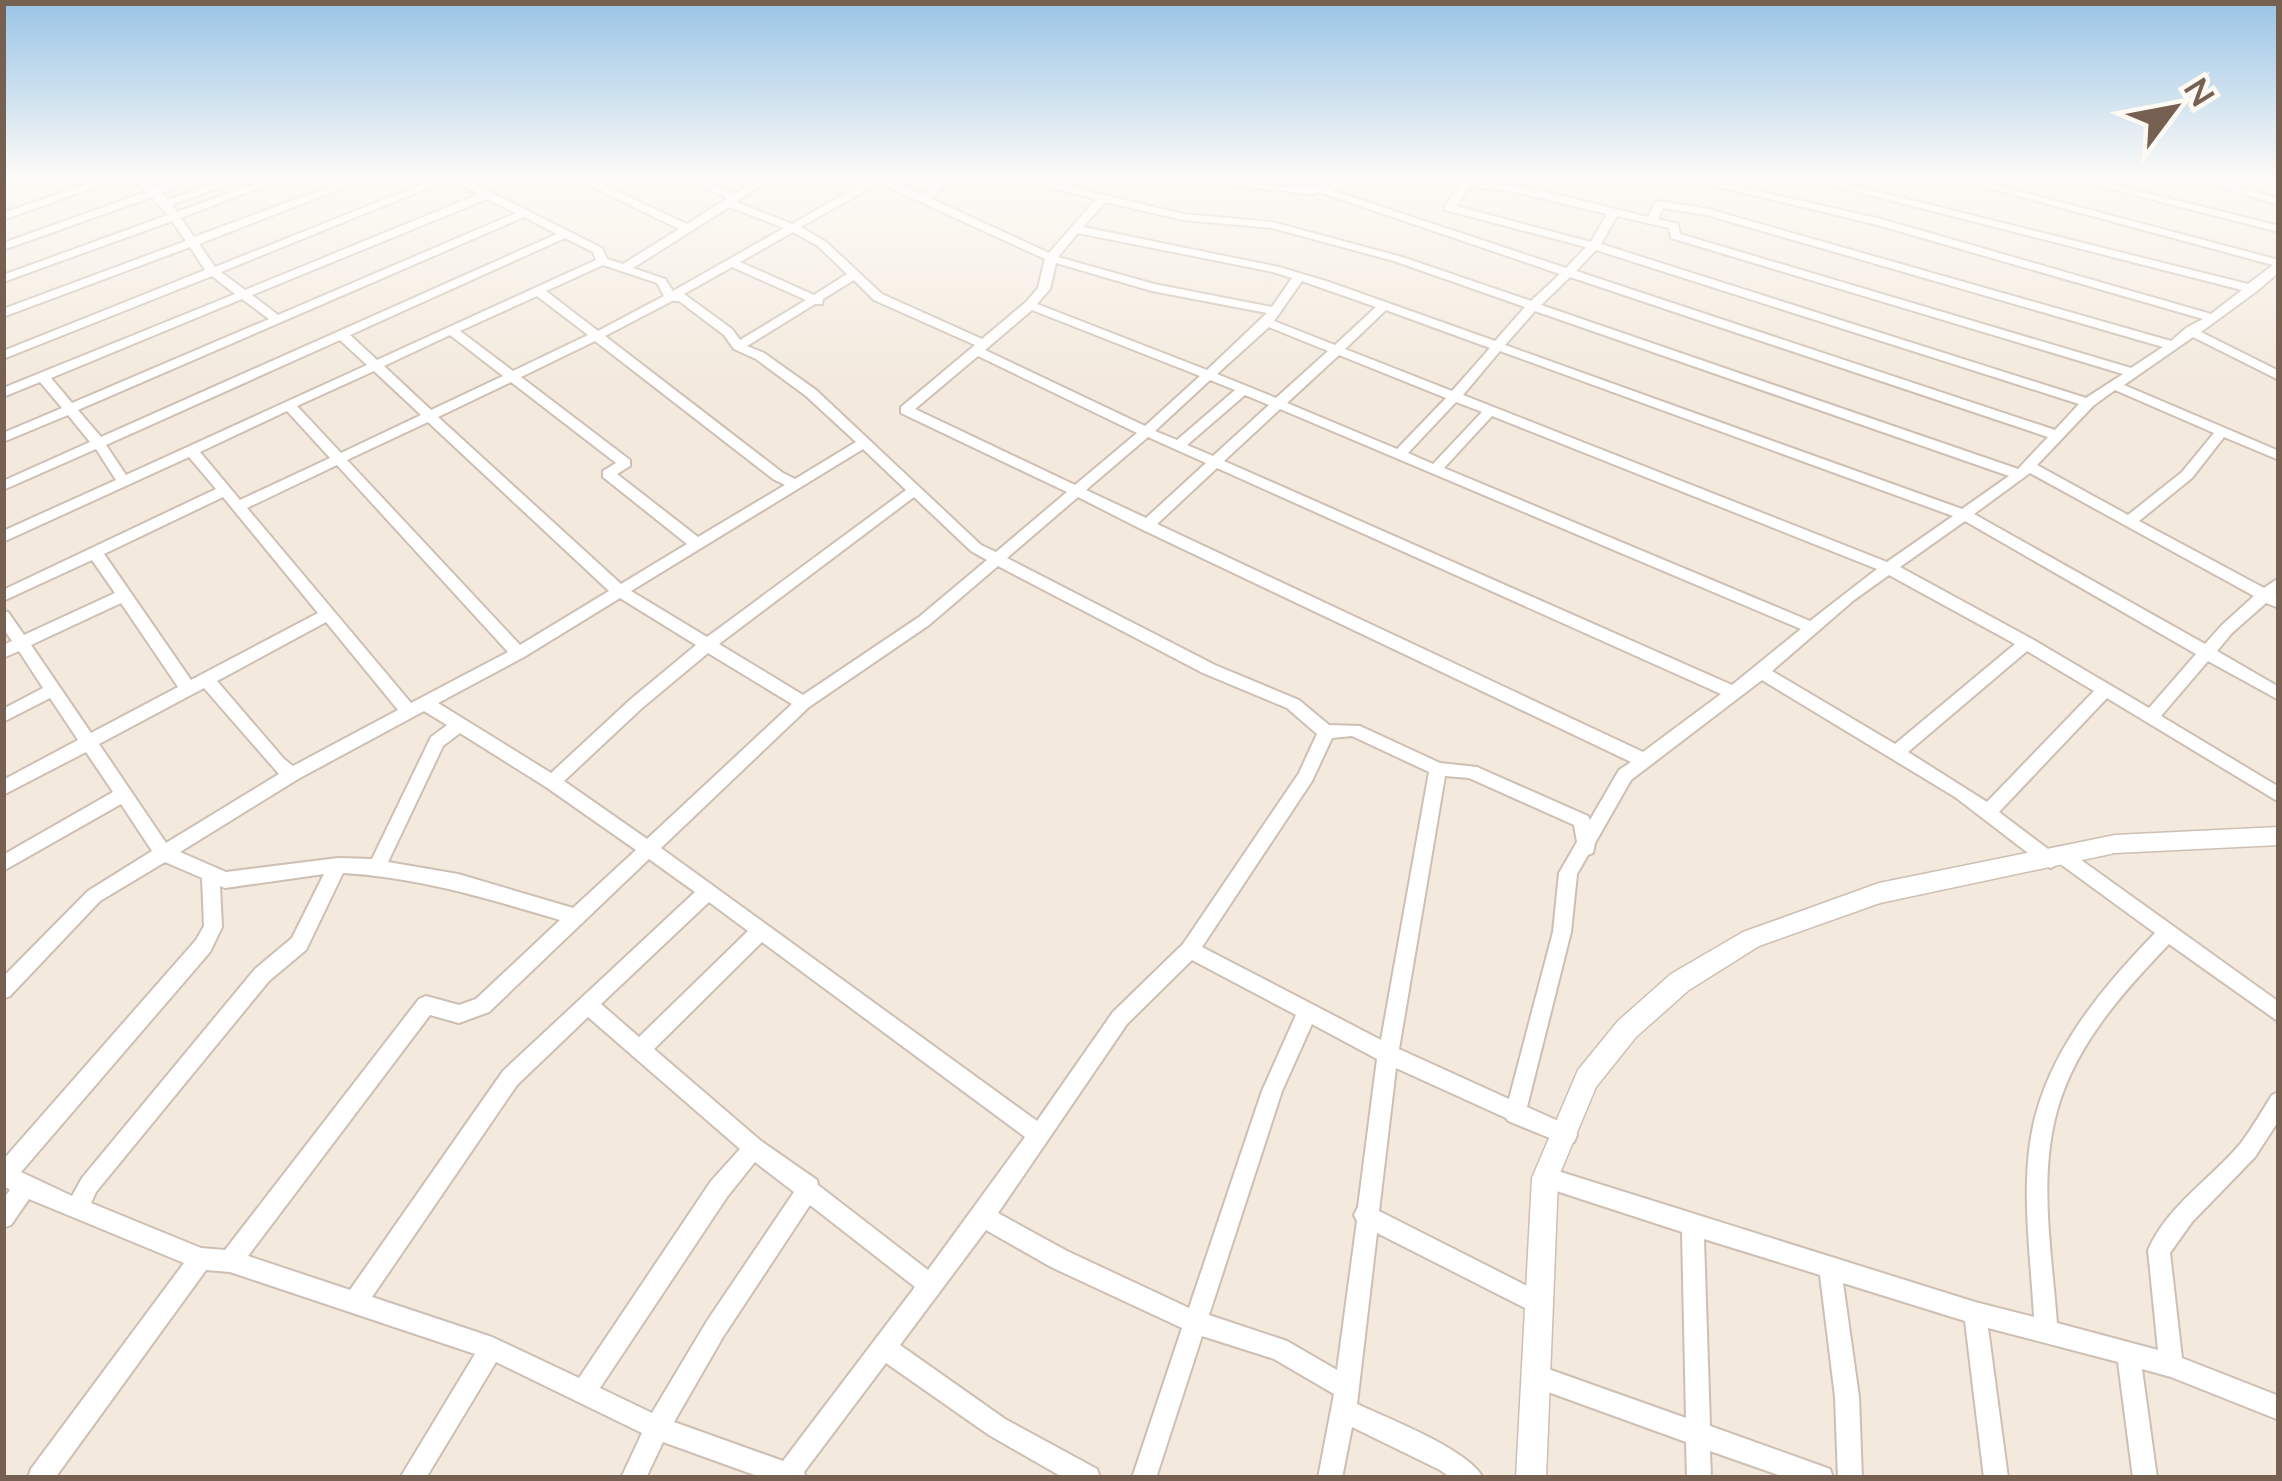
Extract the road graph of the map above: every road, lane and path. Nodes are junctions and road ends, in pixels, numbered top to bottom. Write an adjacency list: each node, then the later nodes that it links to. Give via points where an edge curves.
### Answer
1 (89, 248): 36 (street)
2 (177, 248): 46 (street)
3 (197, 248): 31 (street)
4 (265, 248): 31 (street)
5 (357, 248): 40 (street)
6 (445, 248): 27 (street)
7 (533, 248): 37 (street)
8 (594, 248): 28 (street)
9 (657, 248): 30 (street)
10 (761, 248): 29 (street)
11 (826, 248): 35 (street)
12 (1029, 248): 26 (street)
13 (1059, 248): 26 (street)
14 (1165, 248): 34 (street)
15 (1358, 248): 43 (street)
16 (1491, 248): 33 (street)
17 (1592, 248): 33 (street)
18 (1601, 248): 70 (street)
19 (1723, 248): 61 (street)
20 (1875, 248): 25 (street)
21 (1910, 248): 25 (street)
22 (1967, 248): 49 (street)
23 (2089, 248): 38 (street)
24 (2204, 248): 32 (street)
25 (1916, 257): 55 (street)
26 (1051, 258): 44 (street, via 1044,289); 47 (street)
27 (420, 259): 37 (street); 48 (street)
28 (602, 261): 30 (street); 39 (street)
29 (733, 263): 41 (street); 42 (street)
30 (626, 267): 41 (street, via 662,281)
31 (211, 269): 40 (street); 59 (street)
32 (2278, 269): 38 (street)
33 (1567, 274): 43 (street); 78 (street)
34 (1299, 276): 45 (street); 47 (street)
35 (853, 277): 42 (street); 57 (street, via 878,298)
36 (3, 279)
37 (454, 283): 52 (street)
38 (2253, 289): 49 (street)
39 (537, 290): 50 (street); 53 (street)
40 (241, 296): 48 (street); 64 (street)
41 (671, 298): 53 (street); 56 (street, via 681,297)
42 (818, 301): 56 (street)
43 (1534, 304): 54 (street); 89 (street)
44 (1030, 305): 57 (street); 63 (street)
45 (1384, 305): 54 (street); 58 (street)
46 (3, 313)
47 (1270, 316): 58 (street); 63 (street)
48 (276, 319): 73 (street)
49 (2213, 319): 51 (street)
50 (451, 330): 60 (street); 62 (street)
51 (2190, 331): 55 (street); 65 (street)
52 (340, 334): 60 (street); 80 (street)
53 (599, 335): 62 (street); 91 (street)
54 (1499, 345): 69 (street); 97 (street)
55 (2170, 345): 61 (street)
56 (738, 346): 81 (street, via 811,393)
57 (980, 347): 77 (street); 94 (street, via 906,410)
58 (1332, 351): 69 (street); 71 (street)
59 (3, 355)
60 (376, 365): 72 (street); 75 (street)
61 (2132, 372): 66 (street)
62 (516, 375): 75 (street); 101 (street, via 625,463 608,474)
63 (1209, 375): 67 (street); 77 (street)
64 (42, 376): 68 (street); 73 (street)
65 (2279, 376)
66 (2116, 386): 70 (street); 76 (street)
67 (1242, 391): 71 (street); 82 (street)
68 (3, 393)
69 (1453, 398): 74 (street); 84 (street)
70 (2088, 403): 78 (street)
71 (1276, 404): 84 (street); 87 (street)
72 (289, 405): 83 (street); 86 (street)
73 (68, 410): 79 (street); 80 (street)
74 (1489, 412): 88 (street); 104 (street)
75 (428, 415): 86 (street); 106 (street)
76 (2223, 430): 85 (street); 98 (street, via 2187,475)
77 (1147, 431): 82 (street); 94 (street)
78 (2058, 436): 89 (street)
79 (3, 438)
80 (98, 442): 90 (street); 92 (street)
81 (864, 443): 91 (street); 95 (street)
82 (1178, 446): 87 (street)
83 (191, 450): 90 (street); 93 (street)
84 (1399, 454): 88 (street)
85 (2279, 456)
86 (338, 460): 96 (street); 117 (street)
87 (1214, 461): 99 (street); 124 (street)
88 (1435, 470): 112 (street)
89 (2025, 471): 97 (street); 98 (street)
90 (124, 482): 100 (street)
91 (796, 485): 101 (street)
92 (3, 486)
93 (226, 490): 96 (street); 102 (street)
94 (1075, 491): 99 (street); 103 (street)
95 (912, 492): 103 (street); 114 (street)
96 (240, 506): 110 (street)
97 (1967, 516): 104 (street); 118 (street)
98 (2130, 520): 109 (street)
99 (1146, 526): 134 (street)
100 (3, 537)
101 (697, 543): 106 (street)
102 (96, 554): 107 (street); 108 (street)
103 (1001, 560): 126 (street); 131 (street, via 1293,704)
104 (1891, 569): 112 (street); 115 (street)
105 (2279, 583): 109 (street)
106 (619, 591): 114 (street); 117 (street)
107 (3, 596)
108 (122, 596): 113 (street); 121 (street)
109 (2273, 600): 118 (street)
110 (326, 615): 120 (street); 127 (street)
111 (3, 616): 113 (street)
112 (1810, 627): 119 (street)
113 (22, 643): 116 (street); 122 (street)
114 (711, 644): 126 (street); 137 (street)
115 (2027, 644): 123 (street); 133 (street)
116 (3, 652)
117 (518, 653): 127 (street)
118 (2206, 653): 125 (street); 129 (street)
119 (1762, 672): 124 (street); 133 (street)
120 (206, 679): 121 (street); 136 (street)
121 (188, 689): 132 (street)
122 (52, 691): 128 (street); 132 (street)
123 (2104, 691): 129 (street); 141 (street)
124 (1732, 692): 134 (street)
125 (2279, 694)
126 (803, 703): 144 (street)
127 (417, 708): 130 (street); 136 (street)
128 (3, 716)
129 (2150, 718): 139 (street)
130 (459, 725): 137 (street); 149 (street, via 437,742)
131 (1326, 732): 135 (street, via 1354,730); 155 (street, via 1306,776)
132 (88, 743): 138 (street); 140 (street)
133 (1897, 752): 141 (street)
134 (1643, 760): 143 (street, via 1616,790)
135 (1438, 769): 143 (street, via 1471,772 1582,821); 161 (street)
136 (292, 773): 145 (street)
137 (552, 782): 144 (street)
138 (3, 788)
139 (2279, 795)
140 (120, 796): 145 (street); 147 (street)
141 (1988, 812): 146 (street)
142 (2279, 836): 146 (street, via 2153,838)
143 (1587, 848): 163 (street, via 1568,873 1562,932)
144 (649, 851): 151 (street); 152 (street)
145 (163, 853): 150 (street); 156 (street, via 94,896)
146 (2057, 859): 154 (street); 165 (street, via 1879,893 1732,950 1628,1029 1587,1079)
147 (3, 864)
148 (338, 865): 149 (street); 150 (street, via 242,880); 171 (street, via 299,944 247,992)
149 (377, 867): 152 (street)
150 (211, 875): 167 (street, via 213,927 203,946)
151 (708, 891): 153 (street); 157 (street)
152 (573, 916): 177 (street, via 470,1013 426,1005)
153 (761, 931): 160 (street); 164 (street)
154 (2167, 933): 159 (street); 184 (street, via 2068,1053 2048,1112 2040,1144)
155 (1190, 950): 158 (street); 164 (street, via 1120,1018)
156 (3, 990)
157 (587, 1004): 160 (street); 180 (street, via 510,1078)
158 (1307, 1012): 161 (street); 183 (street, via 1272,1091)
159 (2279, 1013)
160 (640, 1048): 166 (street)
161 (1388, 1054): 163 (street); 172 (street)
162 (2279, 1102): 188 (street, via 2248,1150 2159,1250)
163 (1515, 1114): 165 (street)
164 (1038, 1133): 174 (street)
165 (1567, 1135): 168 (street)
166 (754, 1148): 170 (street); 190 (street)
167 (4, 1173): 169 (street)
168 (1545, 1178): 175 (street); 181 (street)
169 (26, 1187): 171 (street); 173 (street)
170 (809, 1188): 179 (street); 193 (street)
171 (77, 1209): 176 (street)
172 (1365, 1215): 181 (street); 191 (street)
173 (3, 1216)
174 (983, 1216): 179 (street); 183 (street)
175 (1694, 1223): 178 (street); 194 (street)
176 (201, 1259): 177 (street); 196 (street)
177 (230, 1261): 180 (street)
178 (1830, 1269): 182 (street); 206 (street)
179 (931, 1285): 185 (street)
180 (356, 1301): 186 (street)
181 (1538, 1304): 189 (street)
182 (1975, 1312): 184 (street); 207 (street)
183 (1197, 1323): 191 (street, via 1279,1349); 200 (street)
184 (2046, 1330): 187 (street)
185 (883, 1347): 195 (street); 199 (street)
186 (492, 1348): 190 (street); 197 (street)
187 (2128, 1353): 188 (street); 208 (street)
188 (2171, 1365): 192 (street)
189 (1534, 1376): 194 (street); 203 (street)
190 (584, 1392): 193 (street)
191 (1345, 1399): 201 (street); 202 (street)
192 (2278, 1404)
193 (656, 1427): 195 (street); 198 (street)
194 (1698, 1434): 204 (street); 205 (street)
195 (792, 1476)
196 (40, 1478)
197 (412, 1478)
198 (633, 1478)
199 (1088, 1478)
200 (1144, 1478)
201 (1330, 1478)
202 (1472, 1478)
203 (1531, 1478)
204 (1699, 1478)
205 (1821, 1478)
206 (1850, 1478)
207 (1996, 1478)
208 (2145, 1478)

